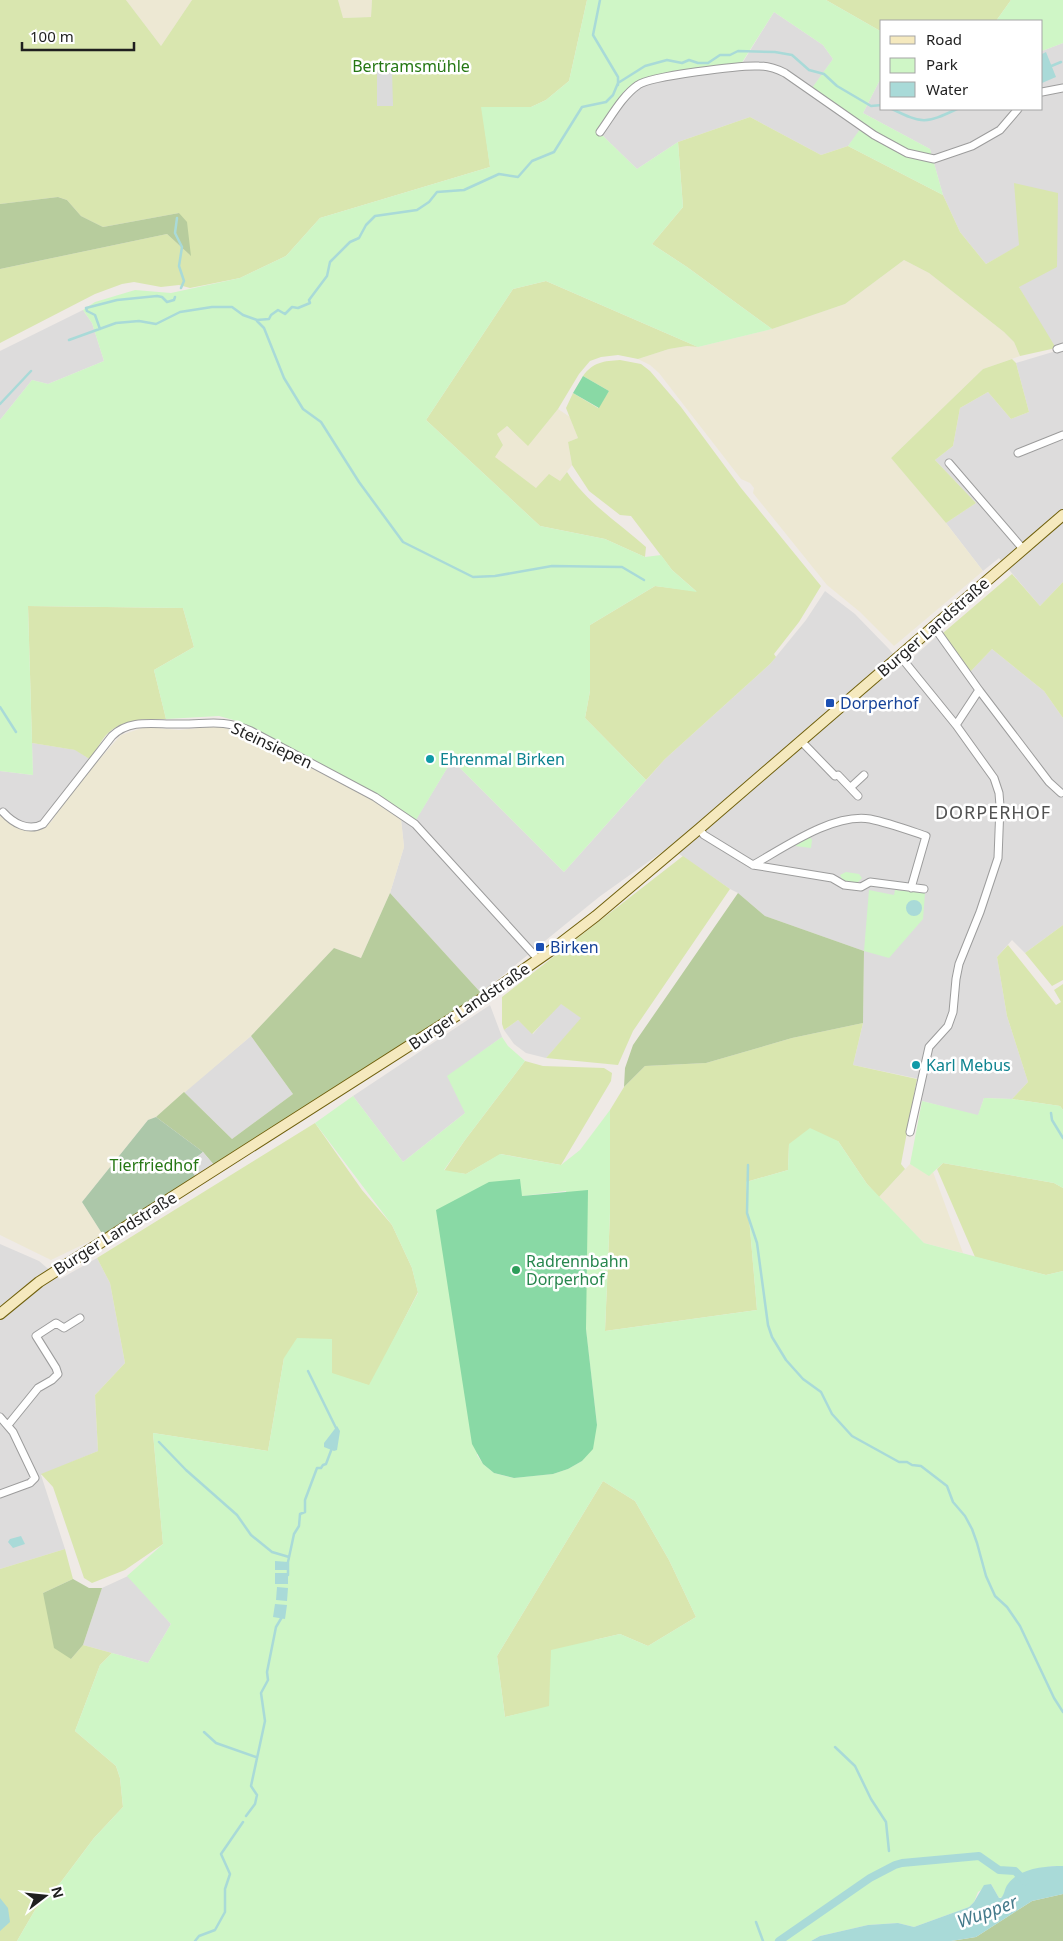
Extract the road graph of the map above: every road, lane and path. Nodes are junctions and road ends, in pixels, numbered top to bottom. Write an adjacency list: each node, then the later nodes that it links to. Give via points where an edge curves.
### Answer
1 (1063, 88): 2 (street)
2 (1043, 92)
3 (1017, 110): 4 (street, via 1000,130 972,146 934,159 908,153 874,135 785,73 770,67 751,66 643,82 631,90)
4 (600, 132)
5 (1063, 435): 6 (street)
6 (1018, 453)
7 (949, 463): 9 (street)
8 (1063, 515): 9 (main road, Burger Landstraße)
9 (1024, 549): 10 (main road, Burger Landstraße)
10 (934, 627): 11 (main road, Burger Landstraße); 12 (street)
11 (900, 656): 13 (street); 14 (main road, Burger Landstraße)
12 (979, 690): 13 (street); 17 (street, via 1049,782)
13 (956, 725): 25 (street, via 998,787 998,858 957,971 953,1012 948,1026 929,1047)
14 (801, 741): 16 (street, via 834,776 838,775); 20 (main road, Burger Landstraße)
15 (864, 775): 16 (street)
16 (851, 787): 18 (street)
17 (1061, 793)
18 (858, 796)
19 (3, 812): 24 (street, Steinsiepen, via 20,825 34,827 44,824 112,736 125,728 145,723 210,722 237,726 375,797 415,824)
20 (699, 829): 21 (street); 24 (main road, Burger Landstraße)
21 (753, 865): 22 (street, via 832,878 844,885 861,886 870,882); 22 (street, via 830,824 870,819 926,836)
22 (911, 888): 23 (street)
23 (924, 889)
24 (538, 960): 26 (main road, Burger Landstraße, via 456,1016 38,1282)
25 (910, 1132)
26 (0, 1314)
27 (80, 1318): 29 (street, via 64,1328 56,1323 36,1336 58,1374 38,1388)
28 (0, 1417): 29 (street)
29 (8, 1425): 30 (street, via 35,1478)
30 (0, 1494)

